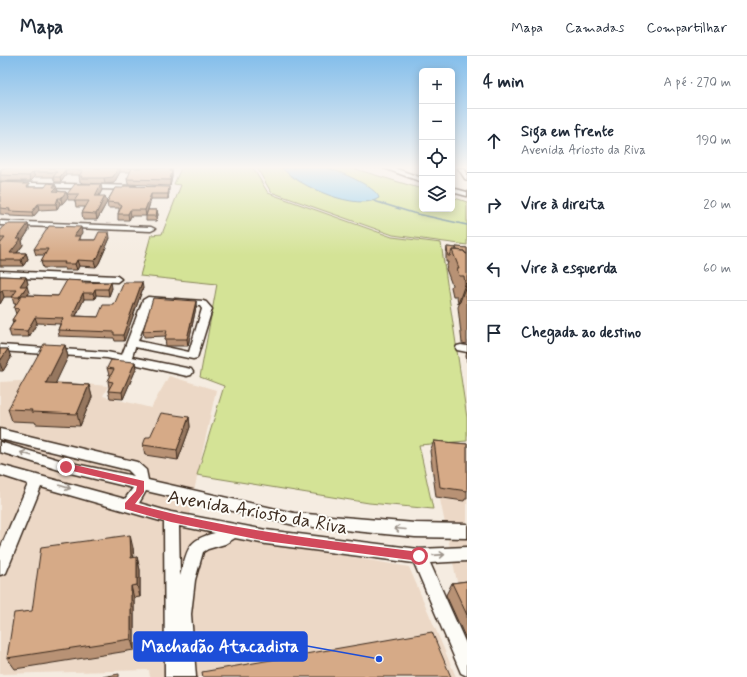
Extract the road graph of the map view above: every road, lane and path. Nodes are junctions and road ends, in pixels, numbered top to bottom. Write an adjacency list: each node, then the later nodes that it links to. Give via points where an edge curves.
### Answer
1 (0, 223): 2 (street)
2 (151, 229)
3 (0, 274): 4 (street)
4 (117, 279)
5 (132, 343): 5 (street, via 148,300 191,302 203,304 207,309 193,356); 7 (street)
6 (0, 348): 7 (street)
7 (126, 358): 8 (street)
8 (187, 372)
9 (0, 434): 11 (street)
10 (0, 447): 12 (street, one-way to 10)
11 (74, 451): 12 (street); 15 (street, via 132,466 141,474)
12 (66, 467): 15 (street)
13 (0, 470): 14 (street, Avenida Ariosto da Riva)
14 (37, 479): 16 (street, Avenida Ariosto da Riva, one-way to 16); 22 (street)
15 (141, 483): 16 (street, via 140,492); 19 (street, one-way to 15, via 416,530 294,519)
16 (128, 506): 17 (street, Avenida Ariosto da Riva)
17 (171, 518): 18 (street, Avenida Ariosto da Riva); 24 (street)
18 (233, 531): 21 (street, Avenida Ariosto da Riva); 25 (street, via 197,548 192,563 183,614)
19 (467, 531)
20 (467, 554): 21 (street, Avenida Ariosto da Riva, one-way to 20)
21 (419, 556): 23 (street)
22 (0, 568)
23 (467, 667)
24 (174, 677)
25 (187, 677)

